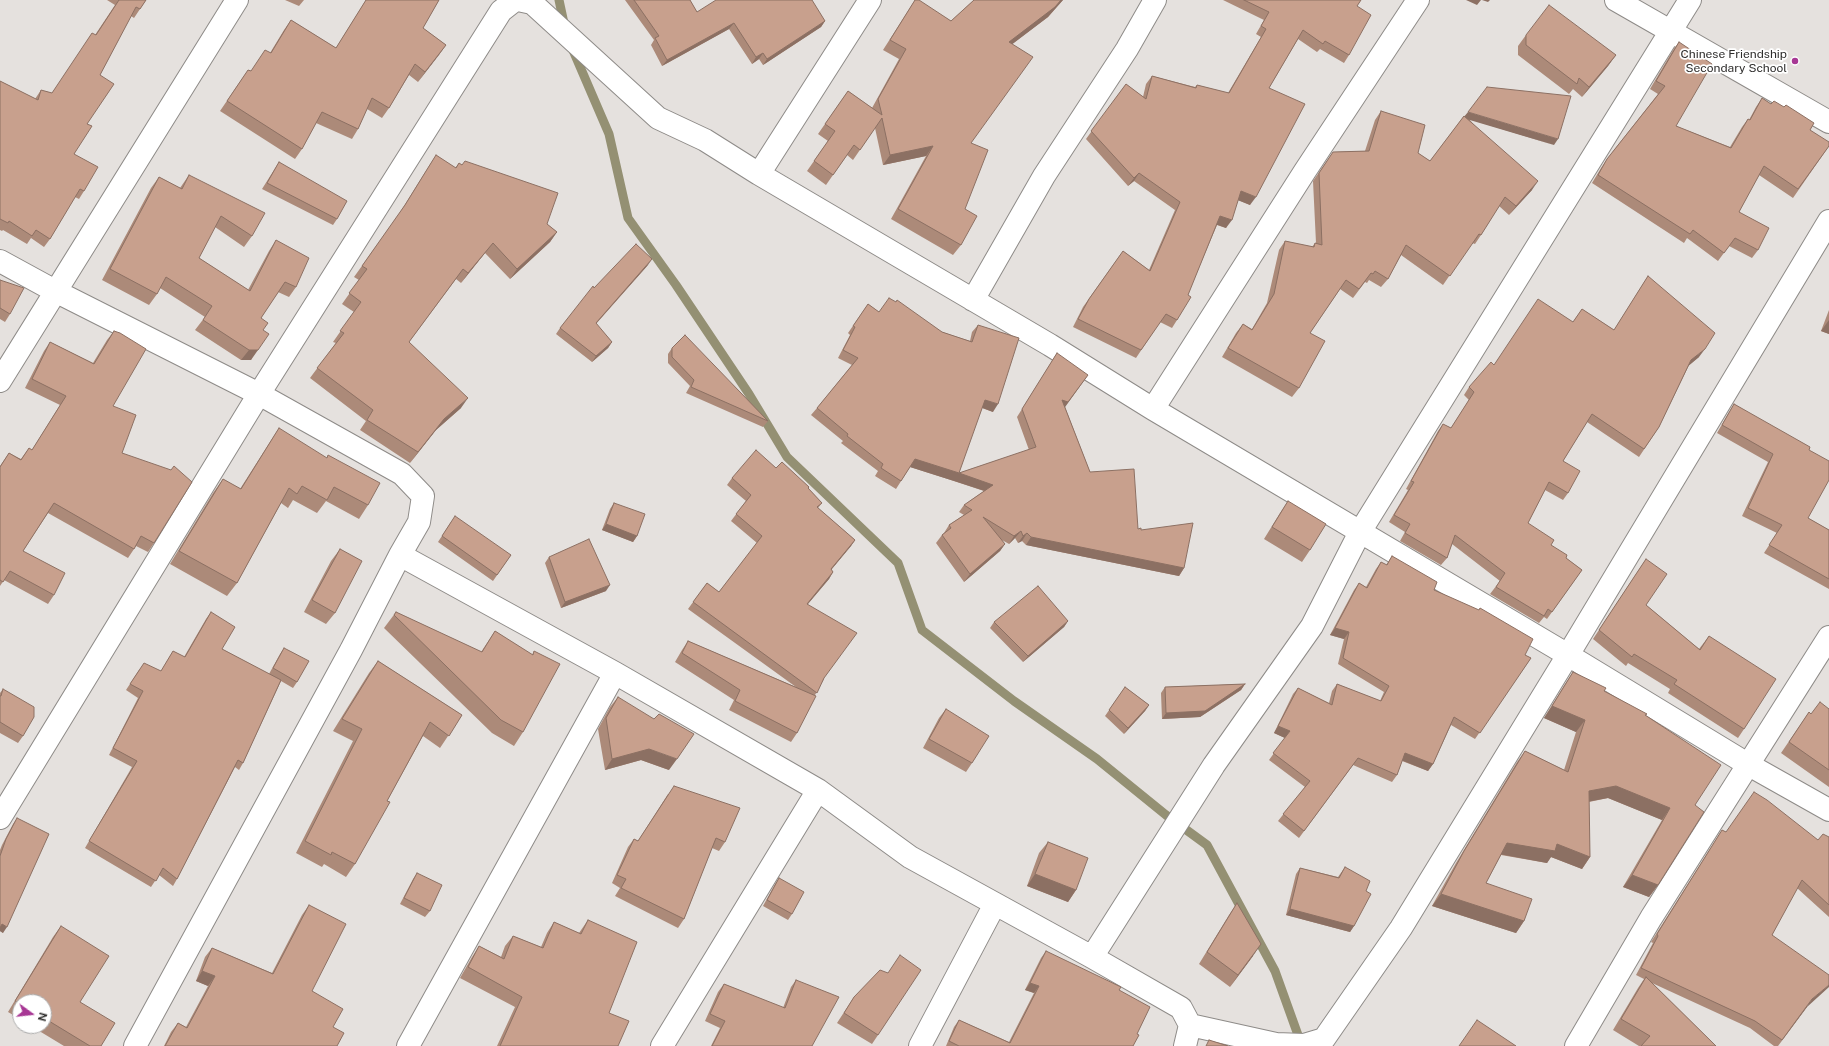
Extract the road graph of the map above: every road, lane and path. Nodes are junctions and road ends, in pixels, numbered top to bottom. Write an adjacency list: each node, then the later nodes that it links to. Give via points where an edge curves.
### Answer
1 (237, 0): 13 (street)
2 (517, 0): 10 (street, via 532,3 658,118 705,140); 16 (street, via 501,11)
3 (870, 0): 10 (street)
4 (1155, 0): 14 (street, via 1044,176)
5 (1418, 0): 17 (street)
6 (1616, 0): 8 (street)
7 (1690, 0): 8 (street)
8 (1671, 31): 9 (street); 18 (street)
9 (1829, 122)
10 (759, 174): 14 (street)
11 (1829, 220): 21 (street)
12 (0, 261): 13 (street)
13 (56, 291): 15 (street); 16 (street)
14 (973, 300): 17 (street)
15 (0, 381)
16 (259, 394): 19 (street, via 402,474 423,496 419,522); 26 (street)
17 (1153, 409): 18 (street)
18 (1360, 532): 21 (street); 28 (street, via 1312,626 1214,765)
19 (400, 555): 22 (street); 30 (street, via 351,650)
20 (1829, 637): 23 (street)
21 (1568, 655): 23 (street); 29 (street, via 1401,928 1324,1039 1304,1045 1276,1044)
22 (615, 673): 24 (street); 31 (street)
23 (1749, 765): 25 (street); 35 (street, via 1651,918)
24 (818, 790): 27 (street, via 910,857); 32 (street)
25 (1829, 810)
26 (0, 818)
27 (995, 904): 28 (street); 33 (street)
28 (1092, 957): 29 (street, via 1181,1008)
29 (1190, 1025): 34 (street)
30 (135, 1046)
31 (408, 1046)
32 (662, 1046)
33 (920, 1046)
34 (1185, 1046)
35 (1576, 1046)

